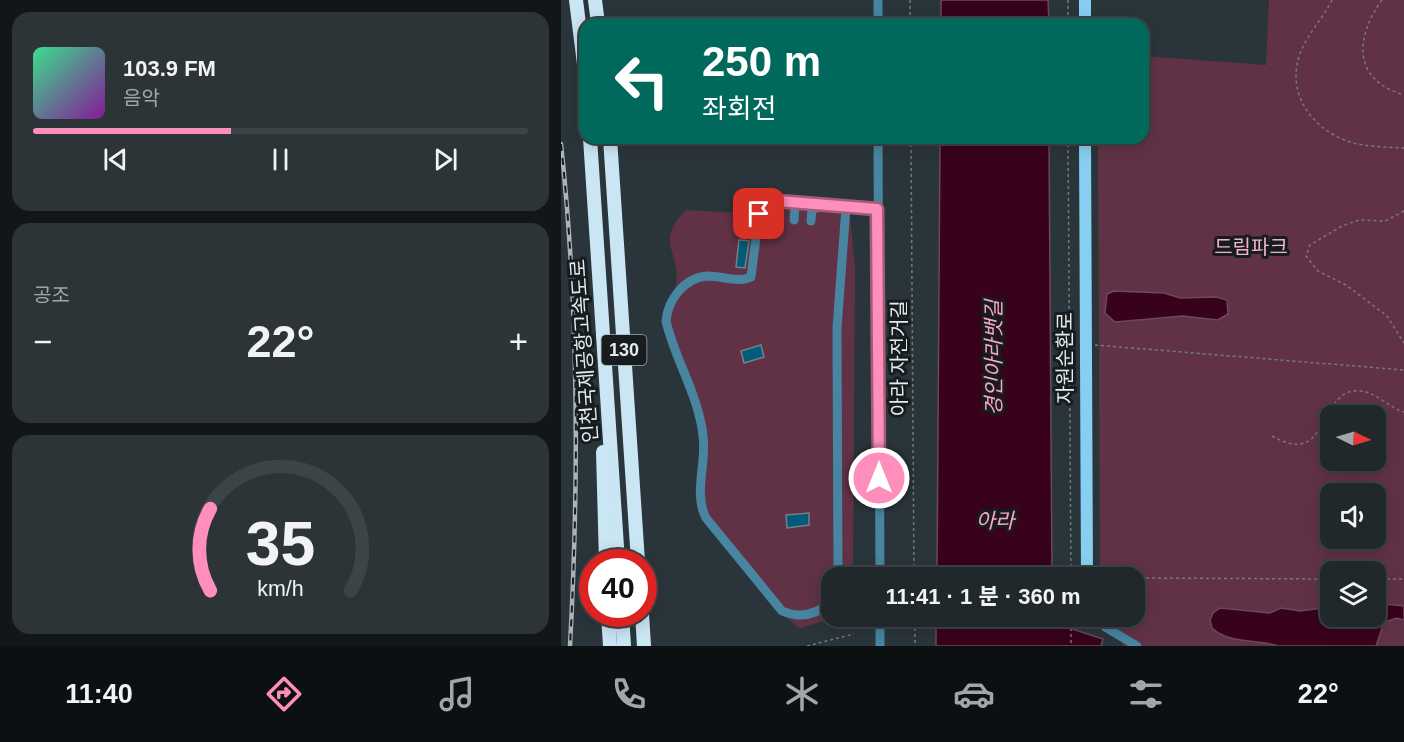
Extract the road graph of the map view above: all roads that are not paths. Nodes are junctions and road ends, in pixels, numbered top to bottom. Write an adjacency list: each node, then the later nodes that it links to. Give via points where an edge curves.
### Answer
1 (576, 0): 8 (highway)
2 (595, 0): 5 (highway)
3 (878, 0): 6 (street)
4 (1085, 0): 7 (main road)
5 (597, 18)
6 (878, 18)
7 (1085, 18)
8 (579, 24)
9 (590, 144): 18 (highway, 인천국제공항고속도로 / 130)
10 (610, 144): 21 (highway, 인천국제공항고속도로 / 130)
11 (878, 144): 15 (street)
12 (1085, 144): 24 (main road, 자원순환로)
13 (810, 205): 14 (street); 16 (street, via 795,206); 17 (street); 25 (street, via 778,201 764,206 758,219 751,278 709,276 687,284 669,306 666,321 701,421 704,457 700,508 782,611 805,615)
14 (846, 207): 15 (street); 22 (street, via 837,328)
15 (877, 209): 23 (street)
16 (794, 220)
17 (811, 221)
18 (607, 405): 19 (highway, via 602,472); 20 (highway, 인천국제공항고속도로 / 130)
19 (605, 549)
20 (617, 549)
21 (637, 549)
22 (838, 567)
23 (880, 567)
24 (1087, 567)
25 (821, 609)
26 (623, 627): 30 (highway)
27 (643, 627): 31 (highway)
28 (880, 627): 32 (street)
29 (1105, 627): 33 (street)
30 (624, 646)
31 (644, 646)
32 (880, 646)
33 (1137, 646)

